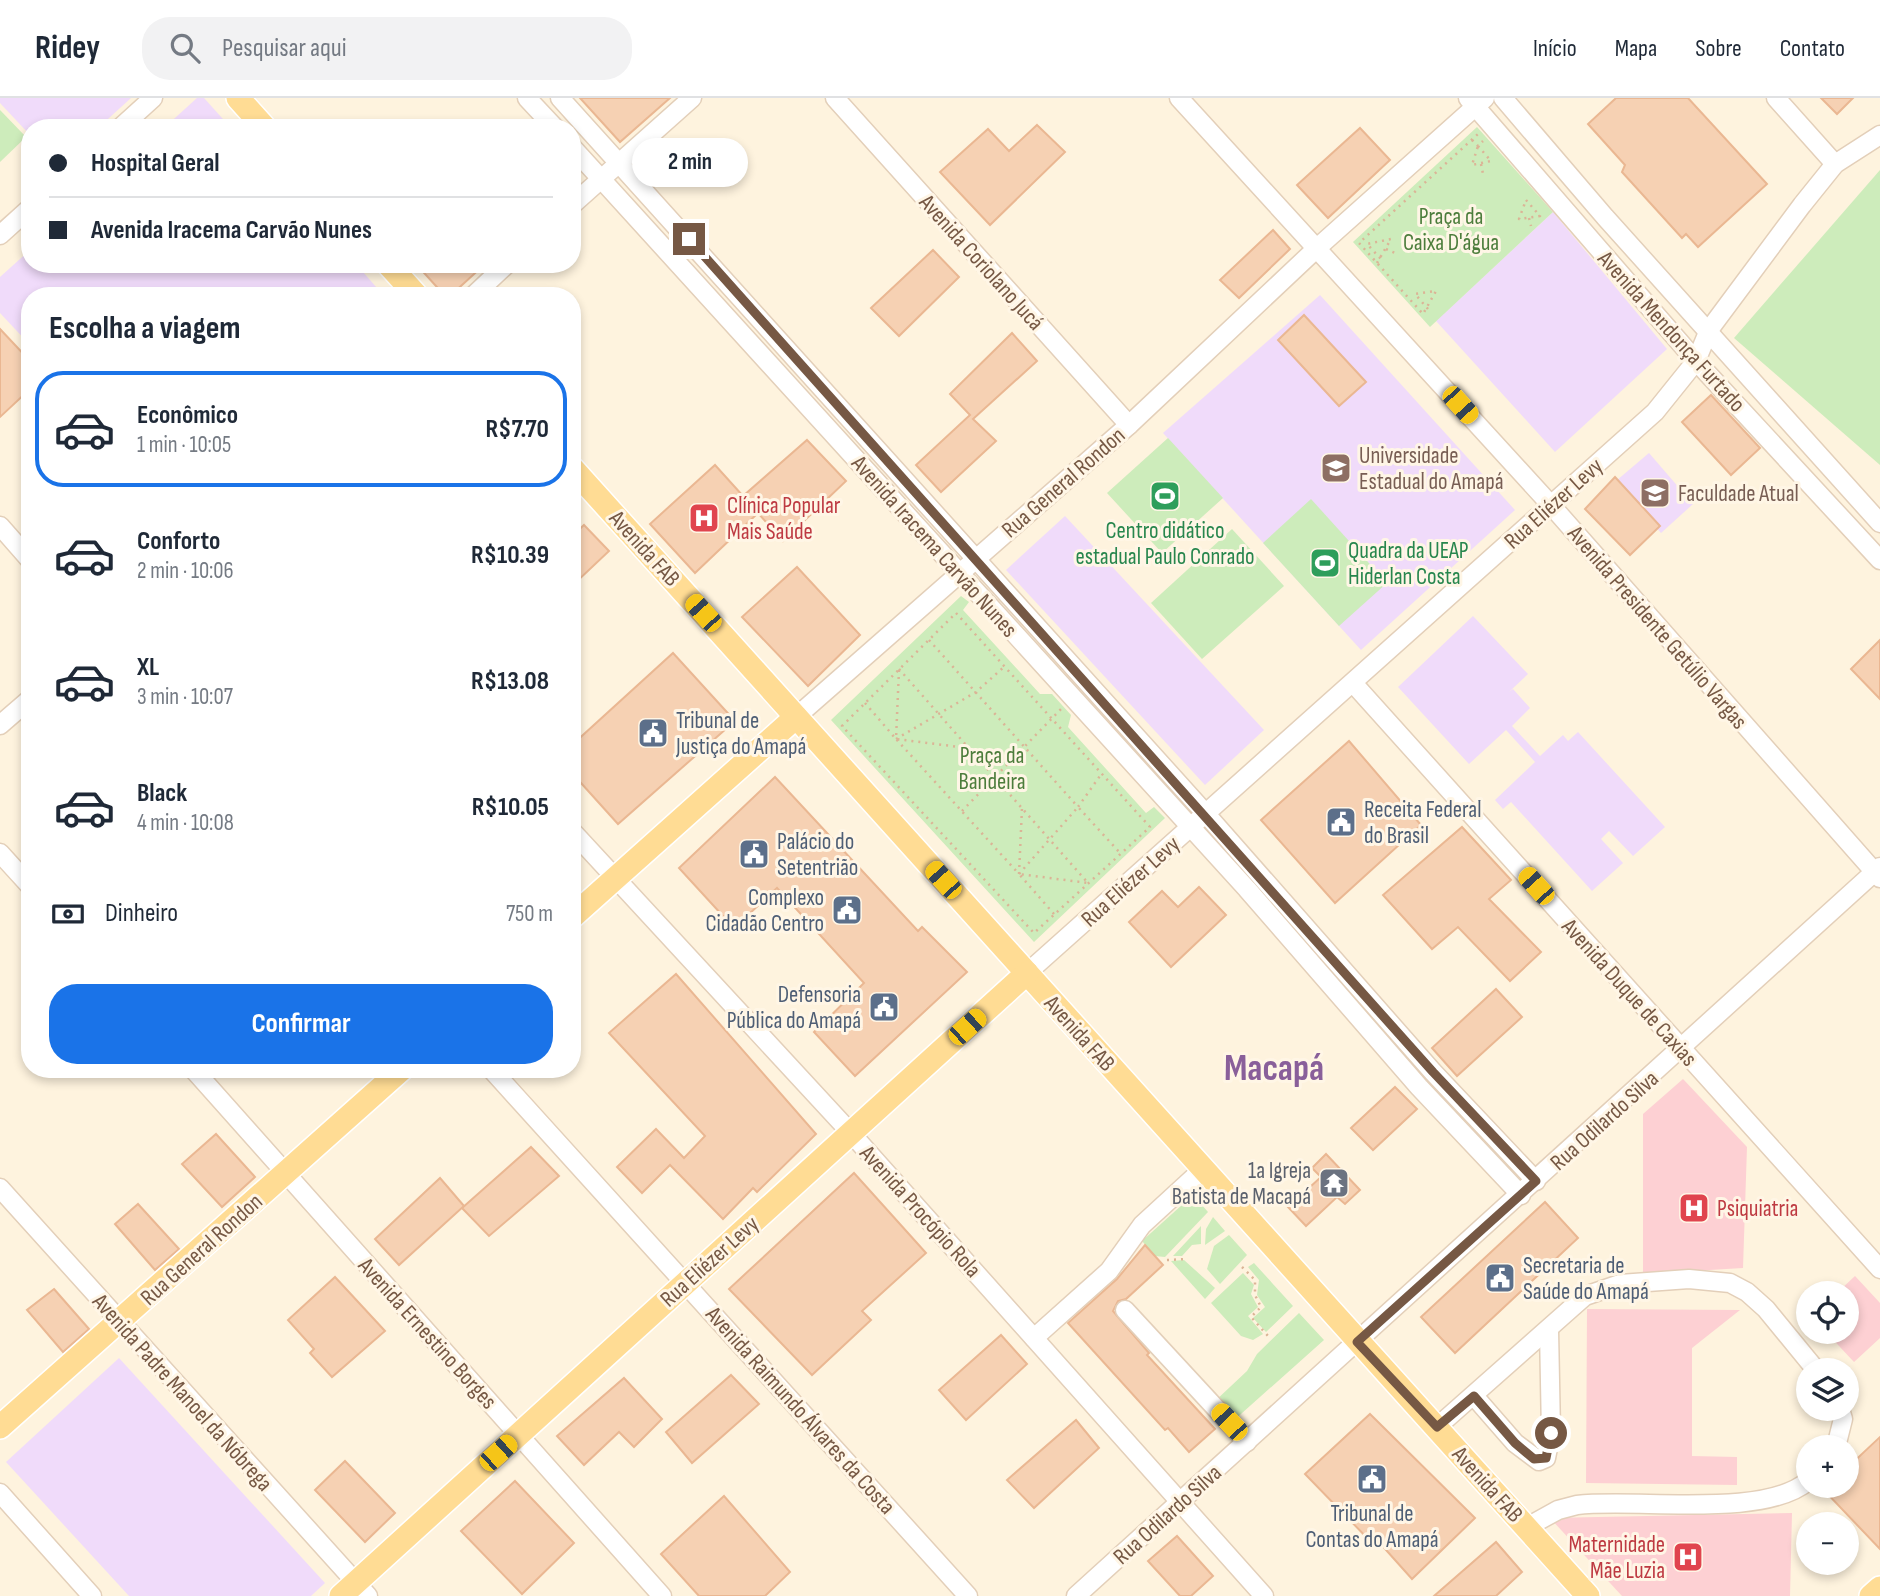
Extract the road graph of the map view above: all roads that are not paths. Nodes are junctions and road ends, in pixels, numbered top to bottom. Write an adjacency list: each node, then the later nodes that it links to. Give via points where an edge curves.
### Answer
1 (153, 98): 11 (street)
2 (238, 98): 12 (main road)
3 (527, 98): 13 (street)
4 (560, 98): 14 (street, Avenida Iracema Carvão Nunes)
5 (692, 98): 18 (street)
6 (835, 98): 33 (street, Avenida Coriolano Jucá)
7 (1179, 98): 26 (street, Avenida Presidente Getúlio Vargas)
8 (1503, 98): 23 (street, Avenida Mendonça Furtado)
9 (1776, 98): 19 (street)
10 (1476, 101): 25 (street, Avenida Mendonça Furtado); 26 (street, Rua General Rondon)
11 (130, 119)
12 (257, 119)
13 (547, 119)
14 (580, 119)
15 (581, 120): 18 (street, Avenida Iracema Carvão Nunes)
16 (1880, 135): 19 (street, Rua Eliézer Levy)
17 (581, 157): 20 (street, Avenida Iracema Carvão Nunes)
18 (620, 162): 20 (street); 34 (street, Avenida Iracema Carvão Nunes)
19 (1835, 164): 31 (street, Rua Eliézer Levy)
20 (601, 179): 21 (street); 35 (street, Avenida Iracema Carvão Nunes)
21 (581, 197)
22 (21, 216): 24 (street)
23 (1605, 217): 25 (street); 31 (street, Avenida Mendonça Furtado)
24 (0, 235)
25 (1587, 236): 32 (street, Avenida Mendonça Furtado)
26 (1317, 248): 33 (street, Rua General Rondon); 39 (street, Avenida Presidente Getúlio Vargas)
27 (396, 273): 29 (main road)
28 (497, 273): 30 (street)
29 (409, 287)
30 (482, 287)
31 (1709, 330): 32 (street, Rua Eliézer Levy); 36 (street, Avenida Mendonça Furtado)
32 (1696, 361): 38 (street, Avenida Mendonça Furtado); 39 (street, Rua Eliézer Levy, via 1655,412)
33 (1129, 425): 43 (street, Rua General Rondon)
34 (879, 451): 35 (street); 43 (street, Avenida Iracema Carvão Nunes)
35 (863, 465): 45 (street, Avenida Iracema Carvão Nunes)
36 (1835, 474): 38 (street); 40 (street, Avenida Mendonça Furtado)
37 (581, 478): 51 (main road, Avenida FAB)
38 (1819, 491): 44 (street, Avenida Mendonça Furtado)
39 (1550, 504): 48 (street, Rua Eliézer Levy); 58 (street, Avenida Presidente Getúlio Vargas)
40 (1880, 523)
41 (0, 526): 42 (street)
42 (21, 549)
43 (975, 559): 45 (street, Rua General Rondon); 46 (street, Avenida Iracema Carvão Nunes)
44 (1880, 560)
45 (958, 573): 47 (street, Avenida Iracema Carvão Nunes); 51 (street, Rua General Rondon)
46 (1071, 668): 47 (street); 50 (street, Avenida Iracema Carvão Nunes)
47 (1056, 682): 52 (street, Avenida Iracema Carvão Nunes)
48 (1353, 683): 54 (street, Rua Eliézer Levy); 63 (street, Avenida Duque de Caxias)
49 (21, 706): 53 (street)
50 (1108, 707): 52 (street); 54 (street, Avenida Iracema Carvão Nunes)
51 (796, 717): 60 (main road, Rua General Rondon); 62 (main road, Avenida FAB)
52 (1091, 721): 55 (street, Avenida Iracema Carvão Nunes)
53 (0, 725)
54 (1206, 814): 55 (street, Rua Eliézer Levy); 70 (street, Avenida Iracema Carvão Nunes, via 1433,1072)
55 (1190, 827): 62 (street, Rua Eliézer Levy); 72 (street, Avenida Iracema Carvão Nunes, via 1419,1087)
56 (581, 841): 60 (street, Avenida Procópio Rola)
57 (0, 853): 59 (street)
58 (1878, 873): 63 (street, Rua Odilardo Silva)
59 (21, 876)
60 (615, 878): 61 (main road, Rua General Rondon); 67 (street, Avenida Procópio Rola)
61 (581, 909)
62 (1027, 973): 67 (main road, Rua Eliézer Levy); 68 (main road, Avenida FAB)
63 (1682, 1049): 70 (street, Rua Odilardo Silva); 73 (street, Avenida Duque de Caxias)
64 (201, 1078): 69 (street, Avenida Ernestino Borges)
65 (392, 1078): 69 (main road, Rua General Rondon)
66 (499, 1078): 74 (street, Avenida Raimundo Álvares da Costa)
67 (850, 1132): 74 (main road, Rua Eliézer Levy); 78 (street, Avenida Procópio Rola)
68 (1203, 1169): 78 (street, via 1142,1225 1109,1271); 79 (main road, Avenida FAB)
69 (286, 1174): 76 (main road, Rua General Rondon); 84 (street, Avenida Ernestino Borges)
70 (1536, 1181): 72 (street, Rua Odilardo Silva)
71 (0, 1188): 76 (street, Avenida Padre Manoel da Nóbrega)
72 (1521, 1195): 79 (street, Rua Odilardo Silva)
73 (1880, 1269)
74 (686, 1282): 84 (main road, Rua Eliézer Levy); 94 (street, Avenida Raimundo Álvares da Costa)
75 (1125, 1310): 85 (street)
76 (119, 1322): 82 (main road, Rua General Rondon); 91 (street, Avenida Padre Manoel da Nóbrega)
77 (1549, 1330): 80 (street, via 1585,1296 1604,1287 1689,1279 1730,1283 1766,1309); 81 (street); 81 (street, via 1551,1433 1546,1458 1539,1461 1525,1452)
78 (1034, 1338): 88 (street, Avenida Procópio Rola)
79 (1357, 1342): 83 (main road, Avenida FAB); 85 (street, Rua Odilardo Silva)
80 (1806, 1358)
81 (1474, 1396): 83 (street)
82 (0, 1427)
83 (1437, 1427): 89 (main road, Avenida FAB)
84 (519, 1434): 91 (main road, Rua Eliézer Levy); 93 (street, Avenida Ernestino Borges)
85 (1247, 1442): 88 (street, Rua Odilardo Silva)
86 (1796, 1488): 89 (street, via 1740,1502 1577,1505)
87 (0, 1493): 92 (street)
88 (1179, 1503): 95 (street, Rua Odilardo Silva); 96 (street, Avenida Procópio Rola)
89 (1527, 1527): 97 (main road, Avenida FAB)
90 (1880, 1588): 98 (main road)
91 (355, 1592)
92 (92, 1596)
93 (663, 1596)
94 (968, 1596)
95 (1076, 1596)
96 (1264, 1596)
97 (1588, 1596)
98 (1871, 1596)

